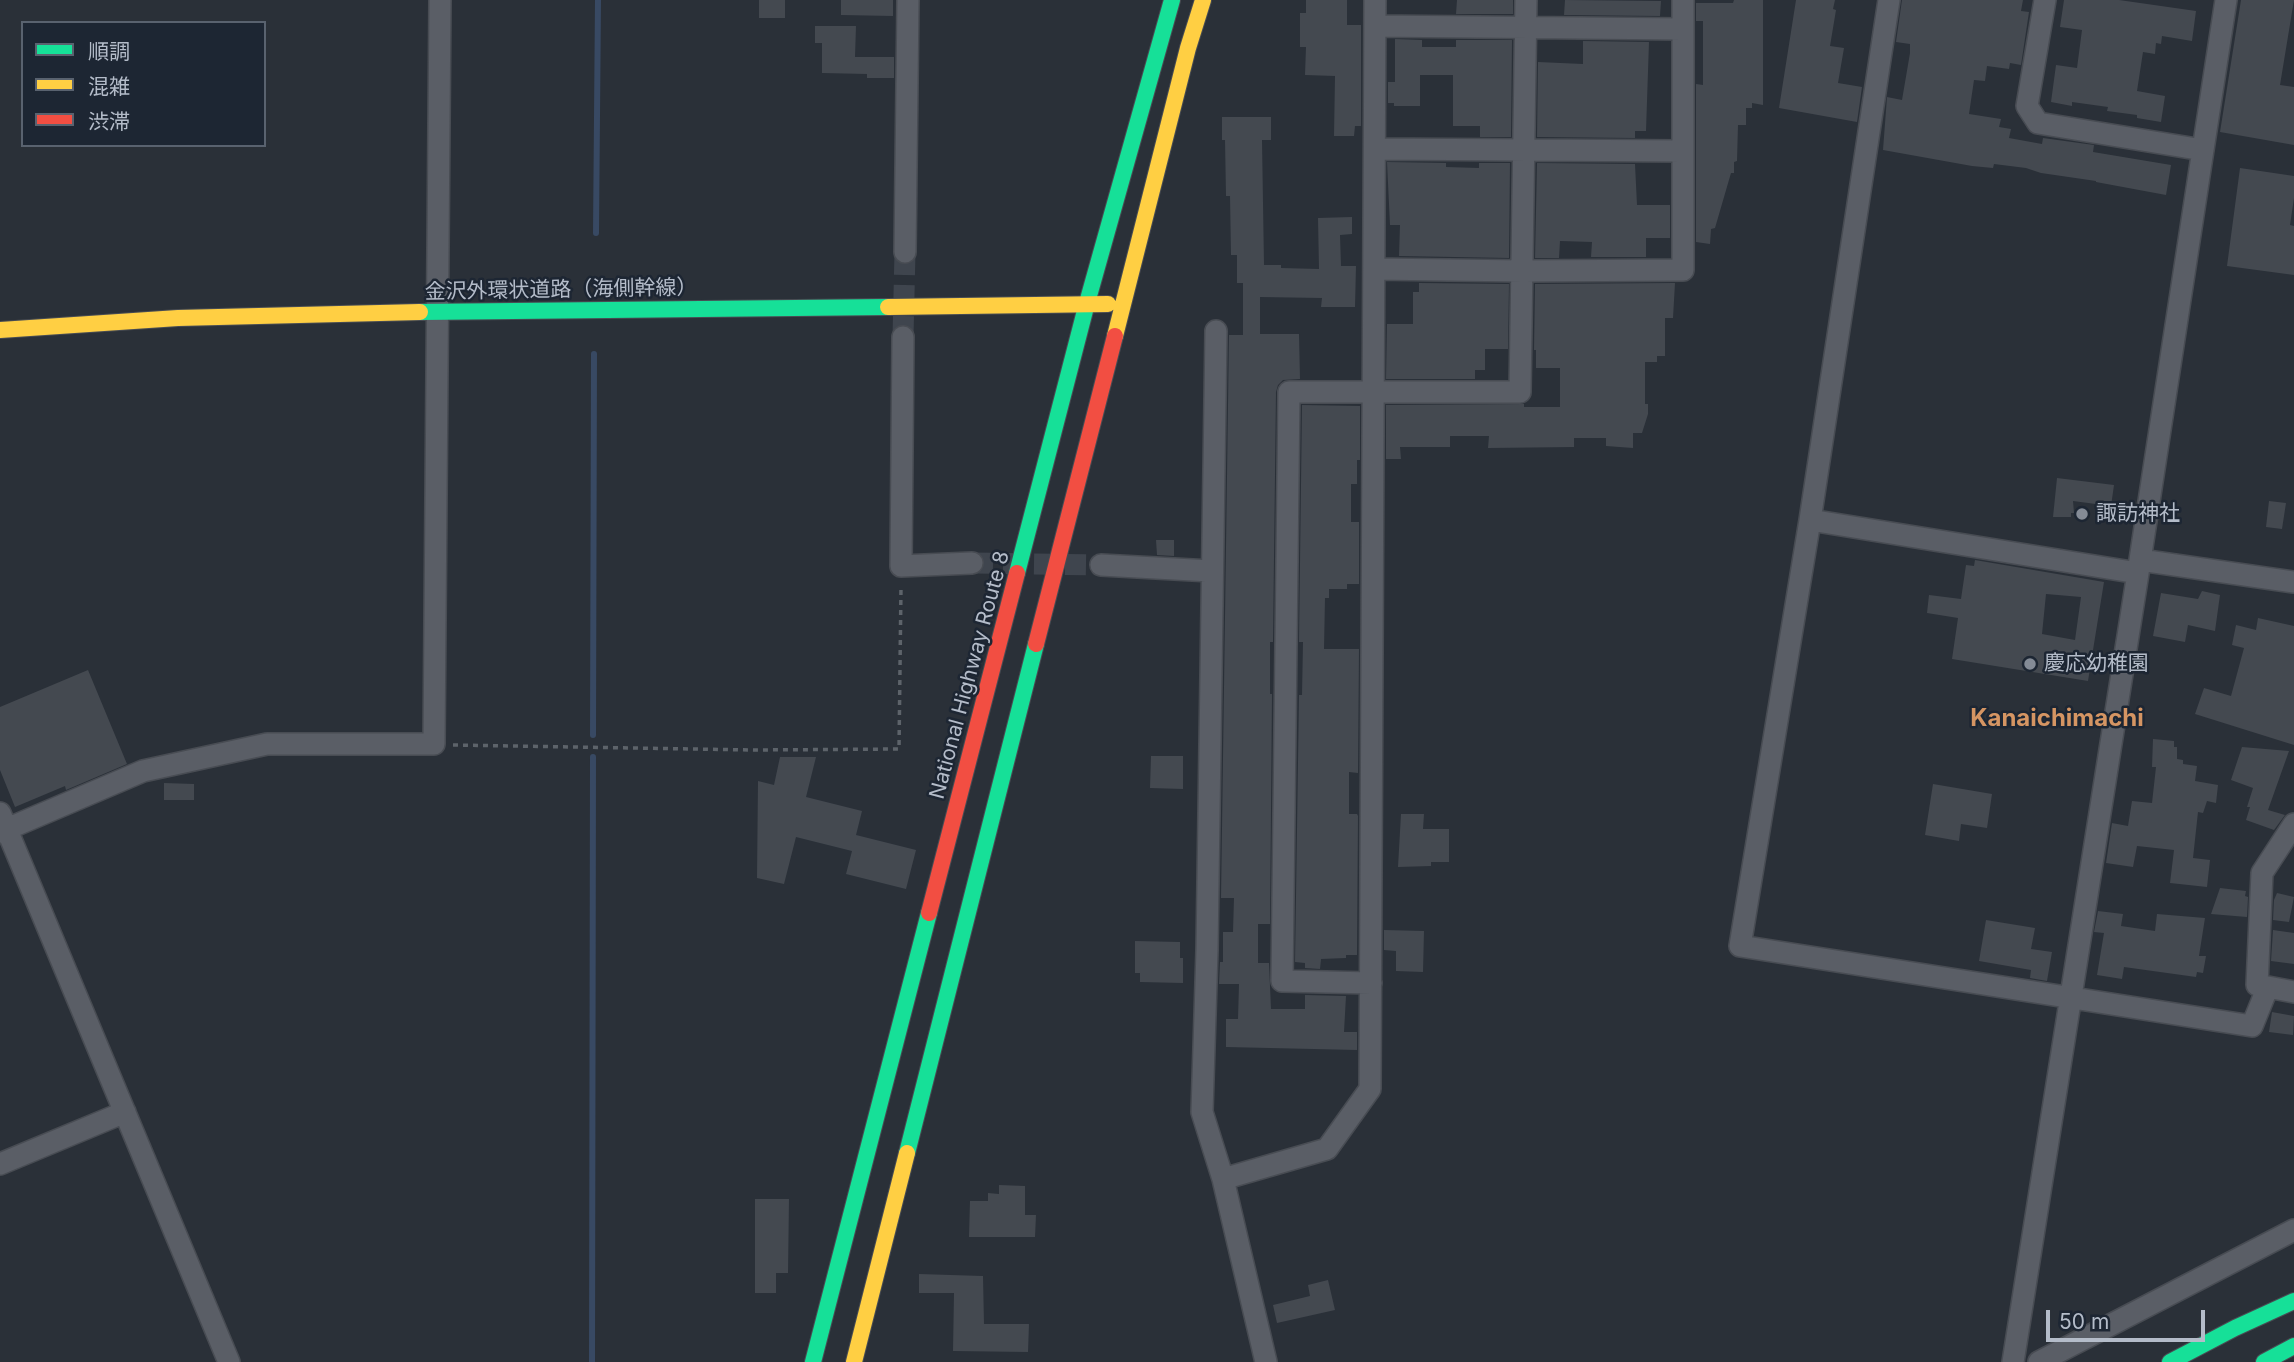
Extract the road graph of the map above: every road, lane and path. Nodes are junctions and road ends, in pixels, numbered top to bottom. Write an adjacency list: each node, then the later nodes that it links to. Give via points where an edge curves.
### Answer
1 (440, 0): 23 (street)
2 (908, 0): 18 (street)
3 (1172, 0): 21 (main road, National Highway Route 8)
4 (1203, 0): 22 (main road)
5 (1376, 0): 11 (street)
6 (1526, 0): 12 (street)
7 (1683, 0): 13 (street)
8 (1889, 0): 28 (street)
9 (2045, 0): 15 (street, via 2027,106 2038,123)
10 (2226, 0): 15 (street)
11 (1375, 26): 12 (street); 14 (street)
12 (1526, 27): 13 (street); 17 (street)
13 (1682, 29): 16 (street)
14 (1375, 149): 17 (street); 19 (street)
15 (2203, 150): 32 (street)
16 (1682, 151): 17 (street); 20 (street, via 1683,270)
17 (1525, 152): 20 (street)
18 (905, 252)
19 (1374, 269): 20 (street); 27 (street)
20 (1523, 271): 27 (street, via 1520,392)
21 (1087, 303): 22 (main road, 金沢外環状道路（海側幹線）); 23 (main road, 金沢外環状道路（海側幹線）); 49 (main road, National Highway Route 8)
22 (1123, 305): 50 (main road)
23 (438, 312): 24 (main road, 金沢外環状道路（海側幹線）, via 177,318); 35 (street)
24 (0, 330)
25 (1216, 331): 33 (street)
26 (904, 337): 31 (street)
27 (1373, 391): 38 (street); 38 (street, via 1289,391 1282,981)
28 (1810, 520): 32 (street); 41 (street, via 1740,946)
29 (972, 563): 31 (street)
30 (1101, 565): 33 (street)
31 (901, 566): 35 (path, via 899,749)
32 (2139, 566): 34 (street); 41 (street)
33 (1211, 571): 44 (street, via 1202,1112)
34 (2294, 582)
35 (433, 744): 37 (street, via 267,744 143,771)
36 (2294, 824): 39 (street, via 2262,873 2257,985)
37 (2, 825): 42 (street)
38 (1371, 982): 44 (street, via 1370,1089 1327,1149)
39 (2267, 989): 40 (street); 41 (street, via 2252,1026)
40 (2294, 992)
41 (2070, 998): 52 (street)
42 (125, 1112): 43 (street); 48 (street)
43 (0, 1164)
44 (1223, 1179): 51 (street)
45 (2294, 1230): 53 (street)
46 (2294, 1303): 54 (main road); 55 (main road)
47 (2294, 1346): 56 (main road)
48 (229, 1362)
49 (813, 1362)
50 (854, 1362)
51 (1266, 1362)
52 (2013, 1362)
53 (2039, 1362)
54 (2170, 1362)
55 (2186, 1362)
56 (2264, 1362)

